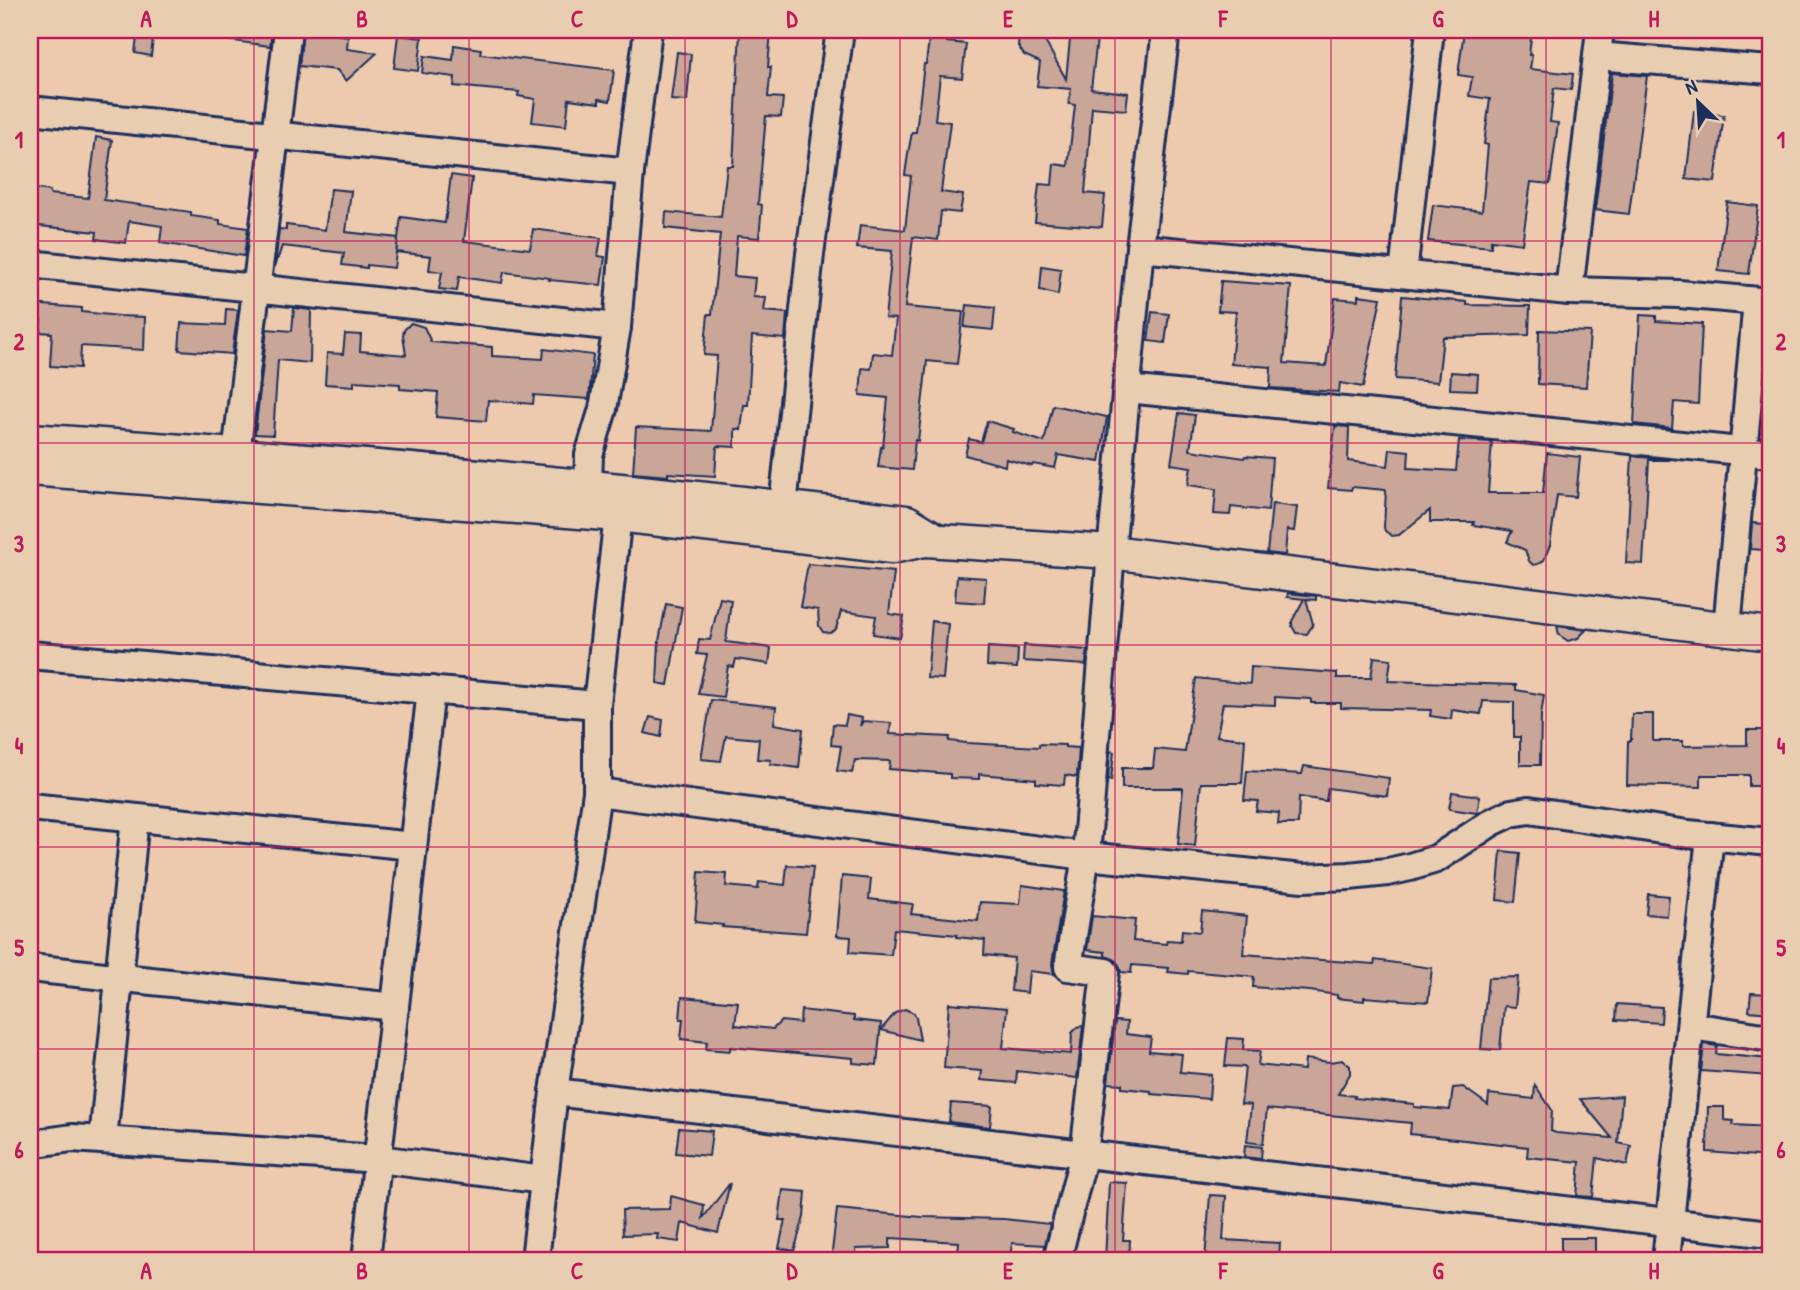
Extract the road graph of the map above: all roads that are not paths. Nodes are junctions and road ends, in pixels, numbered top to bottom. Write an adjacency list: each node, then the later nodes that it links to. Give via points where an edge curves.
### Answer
1 (288, 30): 11 (street)
2 (642, 30): 3 (street)
3 (648, 30): 12 (street)
4 (840, 30): 27 (street)
5 (1166, 30): 13 (street)
6 (1430, 30): 15 (street)
7 (1600, 30): 8 (street)
8 (1597, 56): 9 (street); 17 (street)
9 (1770, 71)
10 (30, 110): 11 (street)
11 (275, 136): 12 (street); 16 (street)
12 (631, 172): 19 (street)
13 (1140, 248): 15 (street); 20 (street)
14 (30, 264): 16 (street)
15 (1403, 274): 17 (street)
16 (256, 289): 19 (street); 23 (street)
17 (1569, 291): 18 (street)
18 (1764, 301): 22 (street)
19 (617, 327): 26 (street, via 603,409 589,455)
20 (1127, 389): 22 (street); 30 (street)
21 (30, 440): 23 (street)
22 (1744, 452): 24 (street); 31 (street)
23 (236, 454): 26 (street)
24 (1770, 454)
25 (30, 469): 28 (street)
26 (588, 485): 27 (street)
27 (783, 506): 29 (street, via 907,522 933,538)
28 (618, 515): 29 (street, via 892,547); 35 (street)
29 (926, 540): 30 (street)
30 (1111, 552): 31 (street); 42 (street)
31 (1727, 628): 32 (street)
32 (1770, 634)
33 (30, 655): 34 (street)
34 (431, 690): 35 (street); 41 (street)
35 (597, 705): 36 (street)
36 (597, 792): 42 (street); 48 (street)
37 (30, 807): 38 (street)
38 (135, 818): 41 (street); 44 (street)
39 (1710, 836): 40 (street); 42 (street, via 1529,810 1492,822 1436,859 1375,874 1303,878); 46 (street)
40 (1770, 842)
41 (413, 846): 45 (street)
42 (1086, 856): 51 (street, via 1068,967 1105,972)
43 (30, 968): 44 (street)
44 (119, 977): 45 (street); 49 (street)
45 (395, 1007): 52 (street)
46 (1691, 1026): 47 (street); 54 (street)
47 (1770, 1038)
48 (554, 1092): 51 (street); 53 (street)
49 (103, 1140): 50 (street, via 72,1138); 52 (street)
50 (30, 1144)
51 (1084, 1154): 54 (street); 58 (street)
52 (377, 1159): 53 (street); 56 (street)
53 (544, 1180): 57 (street)
54 (1671, 1223): 55 (street); 59 (street)
55 (1770, 1234)
56 (366, 1260)
57 (535, 1260)
58 (1057, 1260)
59 (1666, 1260)

